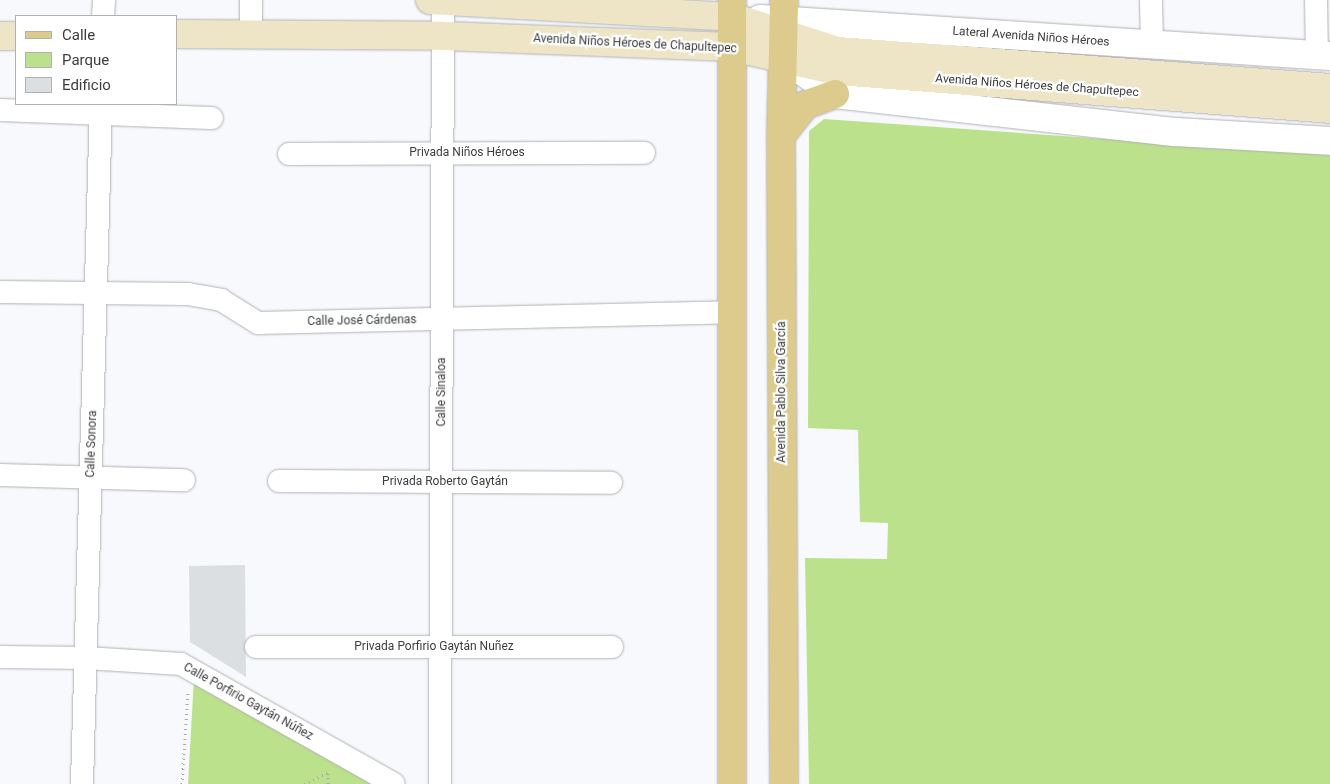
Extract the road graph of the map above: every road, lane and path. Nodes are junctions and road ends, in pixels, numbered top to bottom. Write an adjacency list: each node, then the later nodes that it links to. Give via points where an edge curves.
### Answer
1 (104, 0): 8 (street)
2 (251, 0): 10 (street)
3 (430, 0): 4 (main road, Avenida Niños Héroes de Chapultepec)
4 (443, 0): 7 (main road, Avenida Niños Héroes de Chapultepec); 14 (street, Calle Sinaloa)
5 (1151, 0): 15 (street)
6 (1316, 0): 17 (street)
7 (732, 8): 9 (main road, Avenida Niños Héroes de Chapultepec); 16 (main road)
8 (103, 15)
9 (784, 28): 15 (street, Lateral Avenida Niños Héroes); 16 (main road, Avenida Niños Héroes de Chapultepec); 18 (main road, Avenida Niños Héroes de Chapultepec, via 838,51); 19 (street); 21 (main road, Avenida Niños Héroes de Chapultepec, via 838,71); 24 (main road, Avenida Pablo Silva García)
10 (251, 32): 11 (main road, Avenida Niños Héroes de Chapultepec); 14 (main road, Avenida Niños Héroes de Chapultepec)
11 (178, 34)
12 (0, 36): 13 (main road)
13 (15, 36)
14 (443, 36): 16 (main road, Avenida Niños Héroes de Chapultepec); 28 (street, Calle Sinaloa)
15 (1152, 44): 17 (street, Lateral Avenida Niños Héroes)
16 (732, 47): 31 (main road)
17 (1324, 56)
18 (1330, 88)
19 (835, 94): 24 (main road, via 805,106); 25 (street, via 1176,132)
20 (101, 109): 22 (street); 23 (street); 30 (street, Calle Sonora)
21 (1330, 109)
22 (0, 110)
23 (212, 118)
24 (781, 136): 52 (main road, Avenida Pablo Silva García)
25 (1330, 141)
26 (644, 153): 28 (street, Privada Niños Héroes)
27 (289, 154): 28 (street, Privada Niños Héroes)
28 (442, 154): 32 (street, Calle Sinaloa)
29 (0, 292): 30 (street, Calle José Cárdenas)
30 (96, 294): 32 (street, Calle José Cárdenas, via 188,294 221,300 258,324); 34 (street, Calle Sonora)
31 (732, 312): 32 (street, Calle José Cárdenas); 51 (main road)
32 (442, 319): 37 (street, Calle Sinaloa)
33 (0, 475): 34 (street)
34 (91, 477): 35 (street); 43 (street, Calle Sonora)
35 (184, 480)
36 (280, 481): 37 (street, Privada Roberto Gaytán)
37 (441, 482): 38 (street, Privada Roberto Gaytán); 39 (street, Calle Sinaloa)
38 (611, 483)
39 (440, 647): 40 (street, Privada Porfirio Gaytán Nuñez); 41 (street, Privada Porfirio Gaytán Nuñez); 50 (street, Calle Sinaloa)
40 (612, 647)
41 (256, 648)
42 (0, 658): 43 (street, Calle Porfirio Gaytán Núñez)
43 (86, 658): 44 (street, Calle Porfirio Gaytán Núñez, via 181,664); 46 (street, Calle Sonora)
44 (189, 668): 47 (path); 49 (street, Calle Porfirio Gaytán Núñez)
45 (328, 773): 48 (path)
46 (82, 784)
47 (182, 784)
48 (304, 784)
49 (394, 784)
50 (440, 784)
51 (732, 784)
52 (784, 784)

